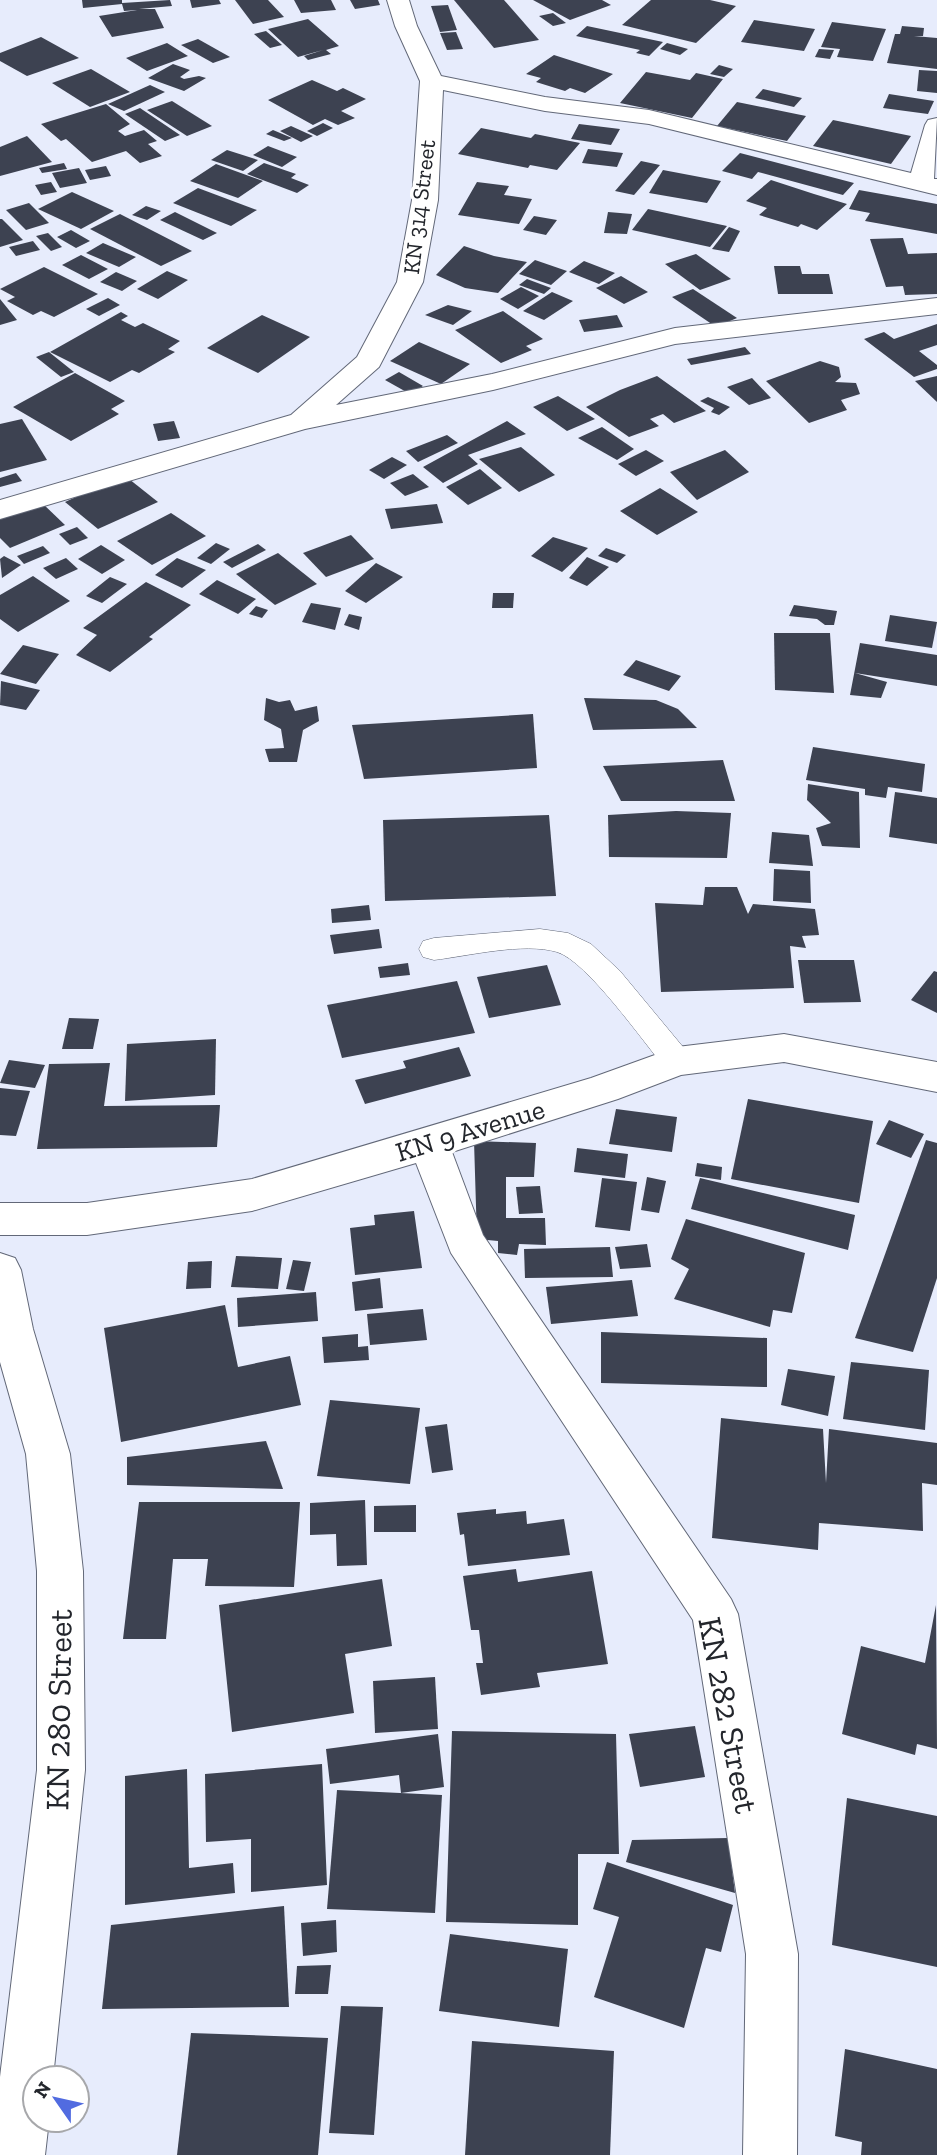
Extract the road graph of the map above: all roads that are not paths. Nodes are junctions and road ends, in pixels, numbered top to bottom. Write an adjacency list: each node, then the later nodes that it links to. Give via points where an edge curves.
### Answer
1 (398, 0): 2 (street, KN 314 Street)
2 (432, 81): 4 (street, via 545,104 649,117); 6 (street, KN 314 Street, via 425,200 410,282 369,361)
3 (937, 125): 4 (street)
4 (929, 186)
5 (937, 306): 6 (street, via 675,336 493,382)
6 (300, 421): 7 (street)
7 (0, 510)
8 (434, 950): 9 (lane, via 526,941 567,944 588,958)
9 (677, 1061): 10 (street, KN 9 Avenue, via 784,1048); 11 (street, KN 9 Avenue)
10 (937, 1077)
11 (429, 1144): 12 (street, KN 9 Avenue, via 252,1195 87,1219); 15 (street, KN 282 Street, via 465,1241 715,1614 772,1954)
12 (0, 1219)
13 (0, 1270): 14 (street, KN 280 Street, via 48,1454 60,1571 61,1770)
14 (18, 2155)
15 (770, 2155)

